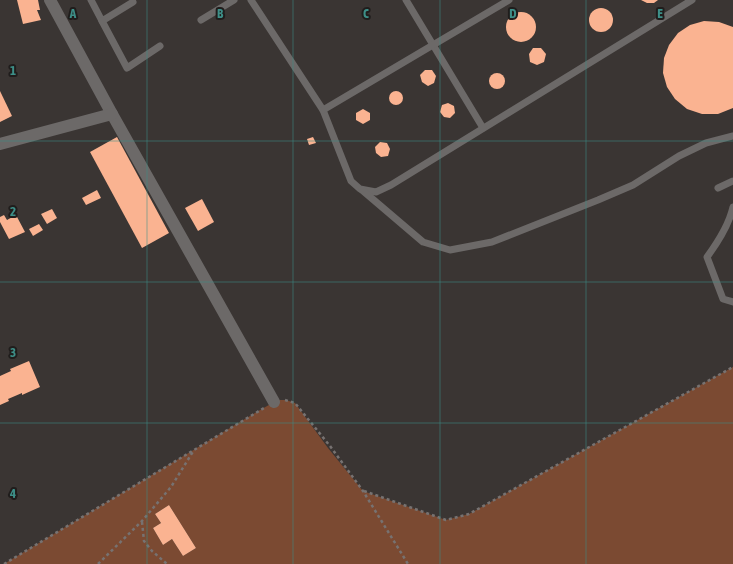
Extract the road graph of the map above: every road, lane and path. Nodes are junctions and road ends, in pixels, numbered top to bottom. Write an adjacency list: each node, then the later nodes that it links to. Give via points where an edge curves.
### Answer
1 (50, 0): 14 (street)
2 (91, 0): 10 (lane)
3 (234, 0): 9 (lane)
4 (251, 0): 13 (lane)
5 (406, 0): 11 (lane)
6 (509, 0): 11 (lane)
7 (692, 0): 15 (lane)
8 (133, 2): 10 (lane)
9 (201, 20)
10 (102, 21): 12 (lane, via 127,68)
11 (433, 45): 13 (lane); 15 (lane)
12 (160, 46)
13 (323, 110): 20 (lane, via 351,181)
14 (112, 114): 17 (street); 24 (street)
15 (483, 128): 20 (lane, via 391,185 376,192)
16 (733, 136): 20 (lane, via 706,143 679,156 633,185 598,200 492,242 450,250 423,242)
17 (0, 144)
18 (733, 181): 19 (lane)
19 (718, 188)
20 (360, 189)
21 (733, 207): 22 (lane, via 726,227 707,257 723,299)
22 (733, 302)
23 (733, 367): 26 (path, via 469,514 446,520)
24 (274, 402): 25 (path); 26 (path, via 286,400 295,403)
25 (194, 450): 27 (path, via 172,487); 28 (path)
26 (363, 491): 31 (path)
27 (142, 521): 29 (path); 30 (path, via 144,540)
28 (4, 564)
29 (98, 564)
30 (167, 564)
31 (408, 564)

